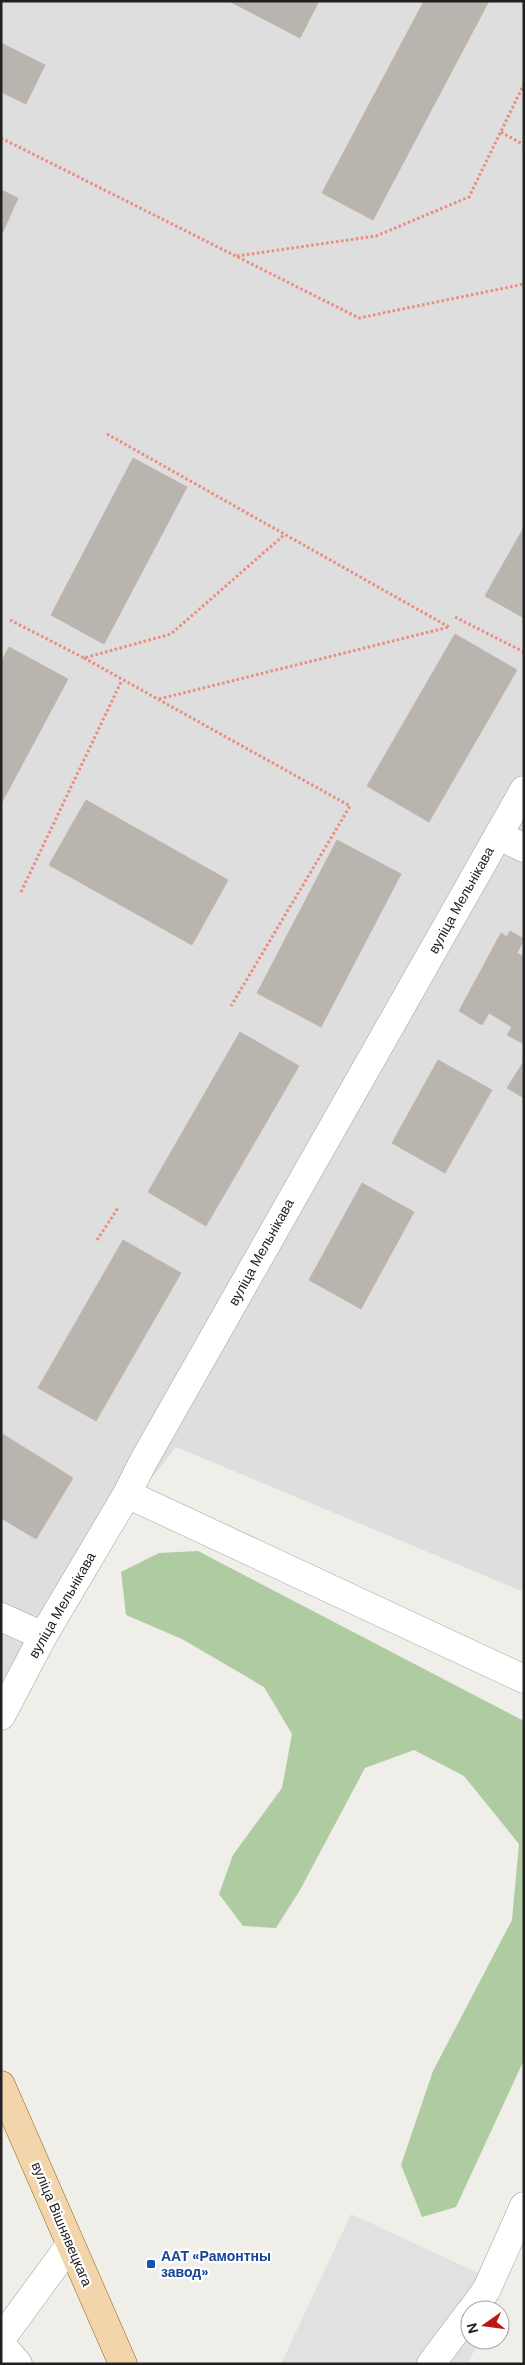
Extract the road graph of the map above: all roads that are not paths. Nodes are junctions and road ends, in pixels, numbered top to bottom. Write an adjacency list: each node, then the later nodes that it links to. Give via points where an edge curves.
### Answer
1 (524, 790): 2 (street, вуліца Мельнікава)
2 (498, 835): 3 (street); 4 (street, вуліца Мельнікава)
3 (524, 848)
4 (127, 1494): 6 (street, вуліца Мельнікава); 7 (street)
5 (1, 1617): 6 (street)
6 (44, 1636): 8 (street, вуліца Мельнікава)
7 (524, 1679)
8 (1, 1716)
9 (1, 2084): 11 (main road, вуліца Вішнявецкага)
10 (524, 2206): 12 (street)
11 (70, 2245): 14 (street); 17 (main road, вуліца Вішнявецкага)
12 (479, 2300)
13 (460, 2326): 18 (street)
14 (1, 2339)
15 (1, 2344): 16 (street)
16 (18, 2364)
17 (122, 2364)
18 (431, 2364)

